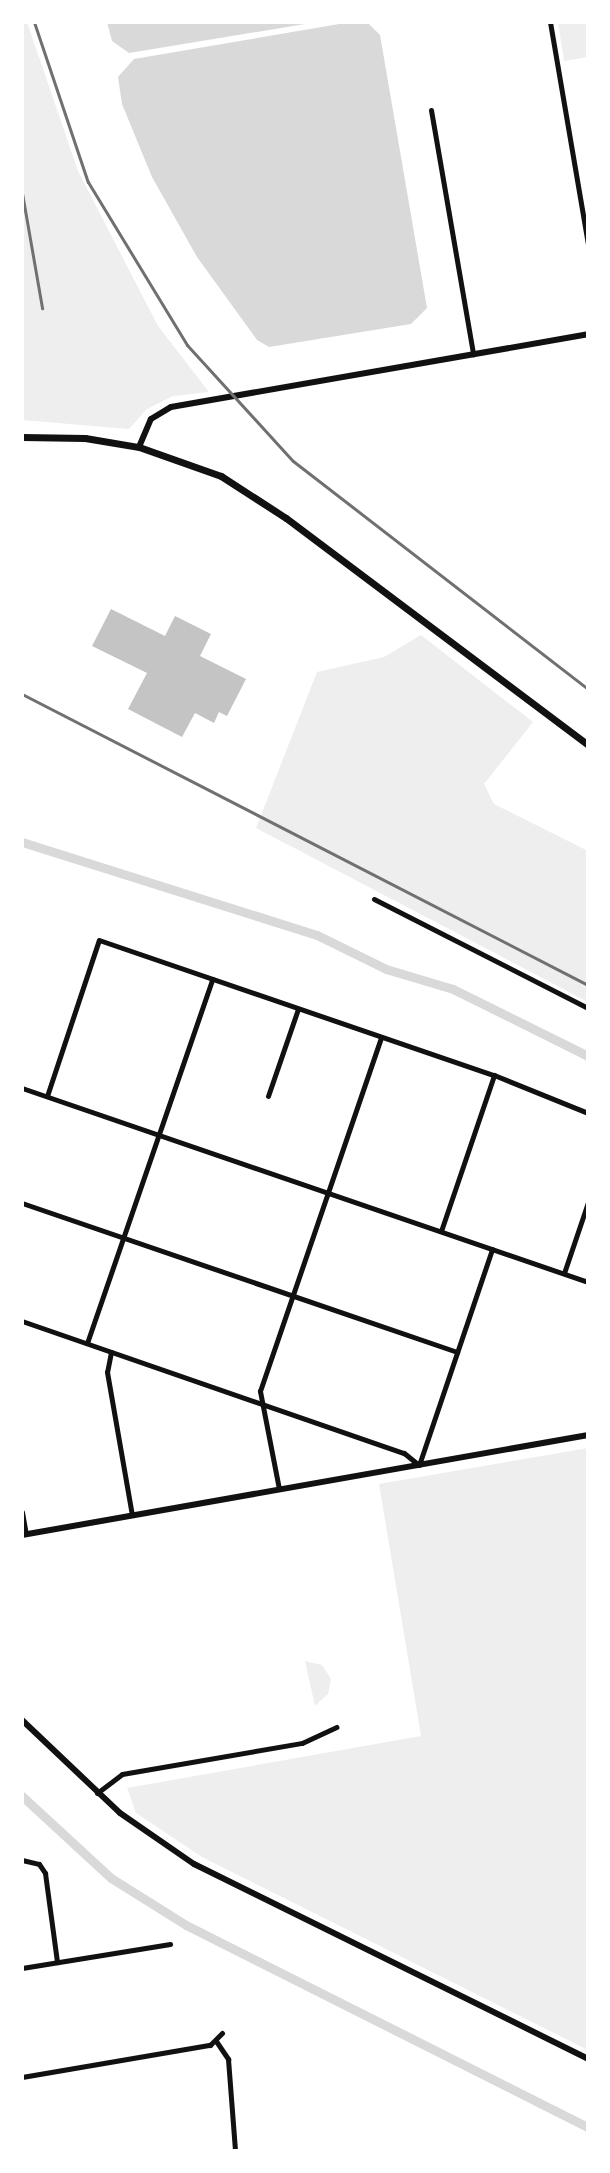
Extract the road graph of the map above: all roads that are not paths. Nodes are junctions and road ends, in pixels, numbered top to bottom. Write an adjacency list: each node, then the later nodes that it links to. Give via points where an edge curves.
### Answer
1 (550, 22): 3 (street)
2 (431, 110): 5 (street)
3 (588, 244)
4 (588, 334): 5 (street)
5 (473, 354): 7 (street, via 171,407 151,419)
6 (22, 437): 7 (main road, via 85,438)
7 (139, 447): 8 (main road, via 221,476 286,518)
8 (588, 745)
9 (374, 899): 11 (street)
10 (212, 979): 12 (street); 16 (street, via 99,940); 19 (street)
11 (588, 1008)
12 (298, 1009): 13 (street); 17 (street)
13 (381, 1037): 14 (street); 20 (street)
14 (494, 1075): 18 (street); 23 (street)
15 (22, 1088): 16 (street)
16 (47, 1096): 19 (street)
17 (268, 1096)
18 (588, 1113)
19 (159, 1135): 20 (street); 24 (street)
20 (328, 1193): 23 (street); 28 (street)
21 (588, 1202): 26 (street)
22 (22, 1203): 24 (street)
23 (441, 1231): 25 (street)
24 (123, 1238): 28 (street); 30 (street)
25 (492, 1249): 26 (street); 32 (street)
26 (564, 1274): 27 (street)
27 (588, 1282)
28 (293, 1295): 32 (street); 33 (street)
29 (22, 1321): 30 (street)
30 (87, 1343): 31 (street)
31 (111, 1352): 33 (street); 38 (street, via 107,1372)
32 (457, 1352): 35 (street)
33 (260, 1403): 35 (street, via 404,1453); 36 (street)
34 (588, 1435): 35 (street)
35 (419, 1465): 36 (street)
36 (279, 1489): 38 (street)
37 (22, 1512): 39 (street)
38 (132, 1515): 39 (street)
39 (24, 1534)
40 (22, 1720): 42 (street)
41 (336, 1727): 42 (street, via 302,1743 122,1774)
42 (96, 1793): 49 (street, via 194,1864)
43 (22, 1860): 45 (street, via 39,1864)
44 (170, 1944): 45 (street)
45 (57, 1962): 46 (street)
46 (22, 1968)
47 (222, 2033): 48 (street)
48 (216, 2041): 50 (street); 51 (street, via 228,2059)
49 (588, 2059)
50 (22, 2077)
51 (235, 2151)

